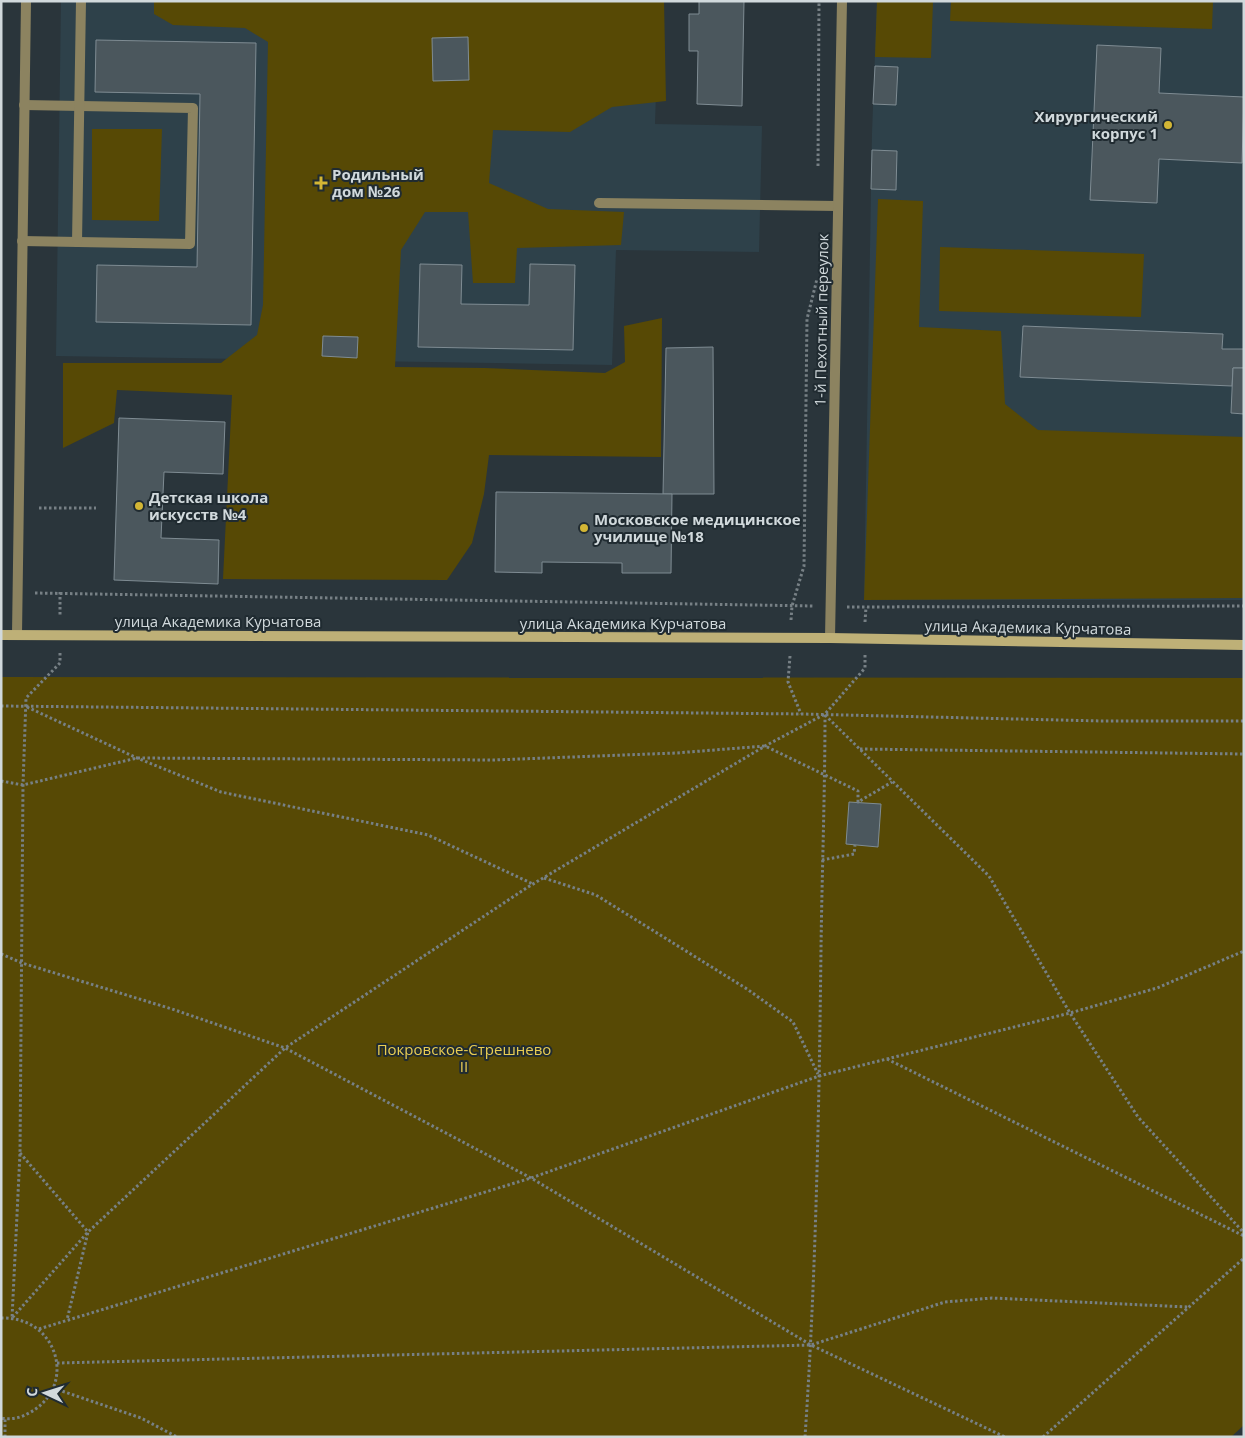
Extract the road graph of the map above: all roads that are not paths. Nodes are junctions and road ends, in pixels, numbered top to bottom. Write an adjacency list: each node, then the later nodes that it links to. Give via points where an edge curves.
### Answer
1 (26, 1): 4 (street)
2 (80, 1): 5 (street)
3 (842, 1): 7 (street, 1-й Пехотный переулок)
4 (24, 105): 5 (street); 8 (street)
5 (79, 106): 9 (street); 9 (street, via 192,108 192,118 190,244)
6 (599, 203): 7 (street)
7 (838, 206): 12 (street, 1-й Пехотный переулок)
8 (22, 241): 9 (street); 11 (street)
9 (77, 242)
10 (1, 635): 11 (main road, улица Академика Курчатова)
11 (17, 635): 12 (main road, улица Академика Курчатова)
12 (830, 638): 13 (main road, улица Академика Курчатова)
13 (1244, 645)

